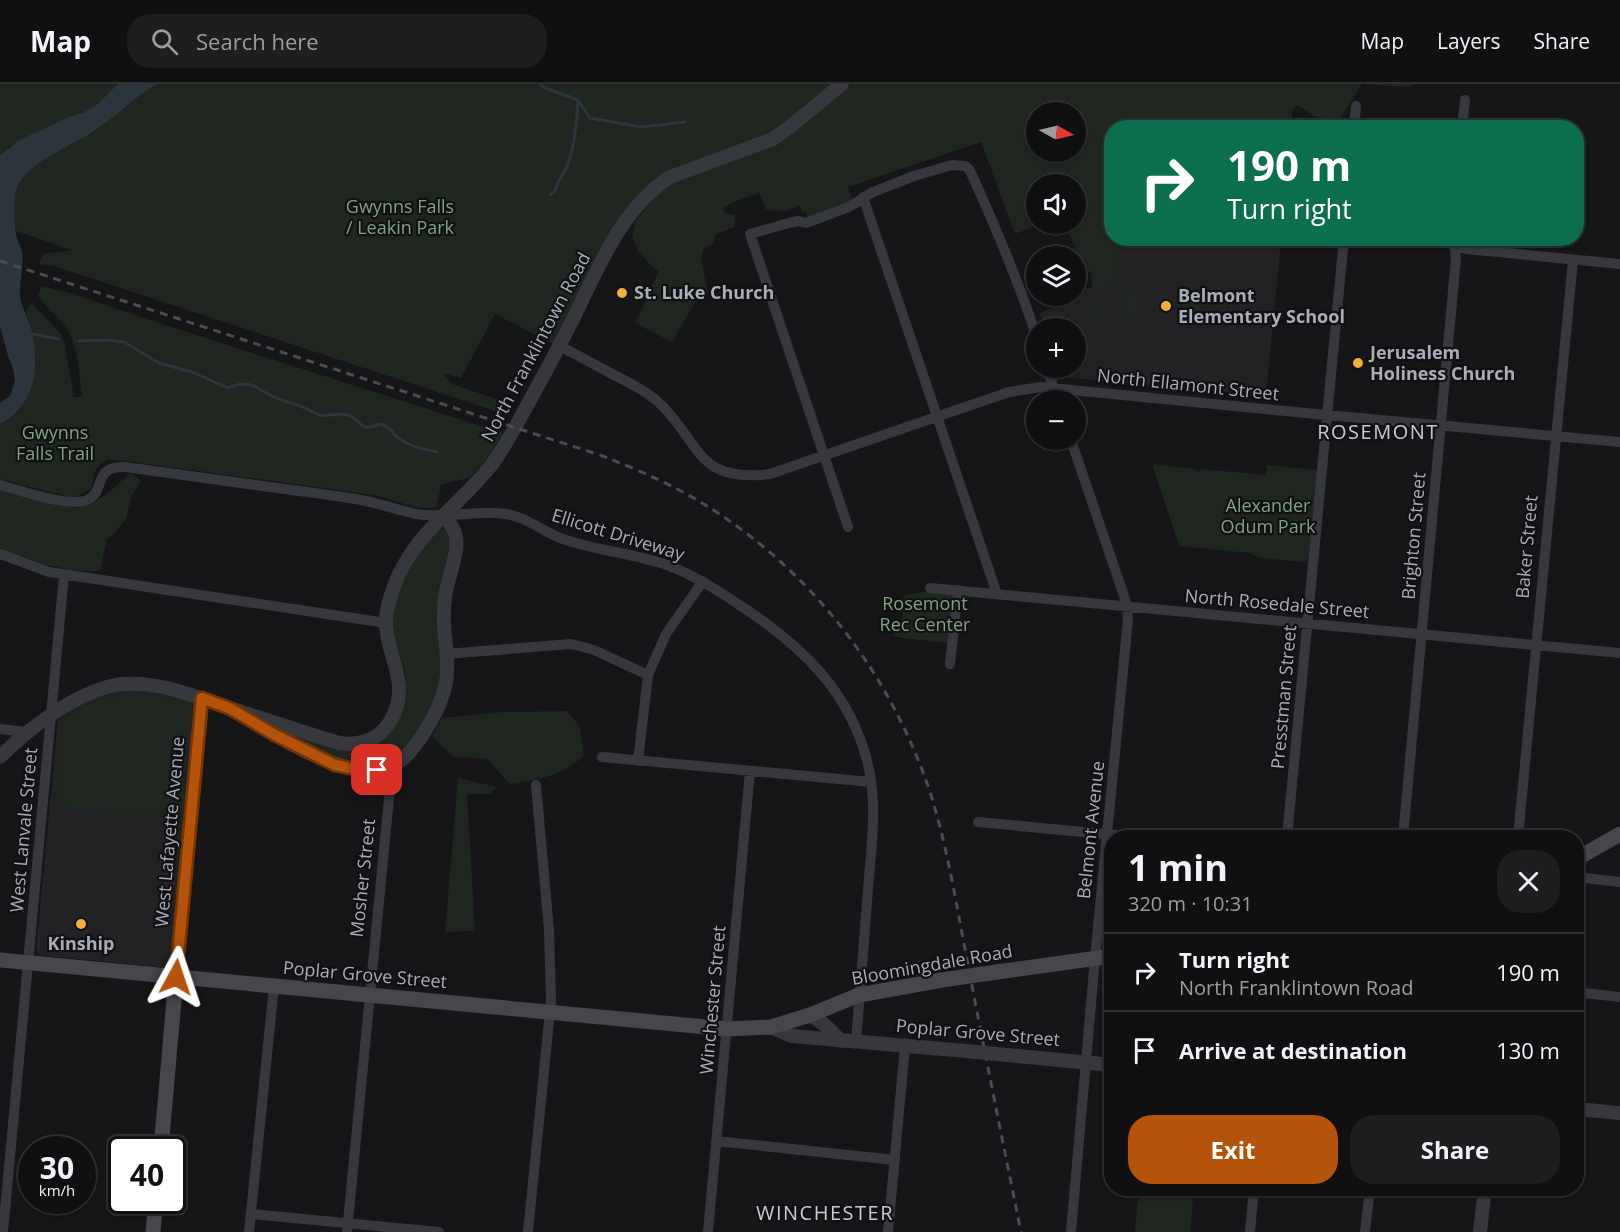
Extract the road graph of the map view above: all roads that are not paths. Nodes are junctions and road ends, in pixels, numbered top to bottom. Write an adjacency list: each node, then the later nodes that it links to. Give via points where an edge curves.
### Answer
1 (842, 84): 13 (street, North Franklintown Road, via 773,139 670,177 655,187 634,209 613,241)
2 (1465, 100): 5 (street)
3 (1356, 106): 4 (street)
4 (1355, 120)
5 (1463, 120)
6 (864, 197): 12 (street, via 914,176 952,165 965,166 994,225); 17 (street); 22 (street, via 806,223 798,221 750,234)
7 (1343, 246): 16 (street, Presstman Street)
8 (1454, 246): 18 (street, Brighton Street, via 1456,258)
9 (1460, 246): 10 (street)
10 (1573, 260): 11 (street); 19 (street, Baker Street)
11 (1620, 264)
12 (1030, 318)
13 (560, 346): 22 (street, North Ellamont Street, via 656,400 700,454 721,470 744,476 770,474); 24 (street, North Franklintown Road, via 493,463)
14 (1050, 378): 15 (street)
15 (1054, 388): 16 (street, North Ellamont Street); 17 (street, North Ellamont Street, via 1009,392)
16 (1327, 415): 18 (street, North Ellamont Street); 34 (street, Presstman Street)
17 (936, 416): 22 (street, North Ellamont Street); 31 (street)
18 (1440, 424): 19 (street, North Ellamont Street); 35 (street, Brighton Street)
19 (1555, 436): 20 (street, North Ellamont Street); 36 (street, Baker Street)
20 (1620, 442)
21 (1074, 450): 32 (street, Belmont Avenue)
22 (825, 455): 25 (street)
23 (0, 485): 24 (street, Ellicott Driveway, via 77,503 94,495 106,471 125,467 350,498 420,515)
24 (442, 516): 28 (street, Ellicott Driveway, via 518,516 562,539 647,559); 33 (street, North Franklintown Road, via 401,570); 38 (street, via 451,525 456,540 446,592)
25 (848, 526)
26 (0, 554): 27 (street)
27 (64, 575): 33 (street); 43 (street, West Lanvale Street)
28 (703, 581): 40 (street, via 666,634); 51 (street, Ellicott Driveway, via 768,623 824,674 850,715)
29 (930, 588): 30 (street, North Rosedale Street)
30 (958, 590): 31 (street, North Rosedale Street); 39 (street)
31 (997, 594): 32 (street, North Rosedale Street)
32 (1127, 606): 34 (street, North Rosedale Street); 54 (street, Belmont Avenue)
33 (386, 623): 42 (street, North Franklintown Road, via 399,694 392,718 375,737 352,745 339,743)
34 (1307, 624): 35 (street, North Rosedale Street); 55 (street, Presstman Street)
35 (1421, 634): 36 (street, North Rosedale Street); 56 (street, Brighton Street)
36 (1536, 645): 37 (street, North Rosedale Street); 57 (street, Baker Street)
37 (1620, 652)
38 (446, 654): 40 (street, via 571,644 594,650); 49 (street, via 446,683 437,711 410,751)
39 (950, 664)
40 (648, 675): 48 (street)
41 (202, 698): 42 (street, North Franklintown Road); 43 (street, North Franklintown Road, via 131,684 95,692); 68 (street, West Lafayette Avenue)
42 (231, 709): 49 (street, North Franklintown Road, via 335,765 360,770)
43 (51, 715): 45 (street, North Franklintown Road); 67 (street, West Lanvale Street)
44 (0, 729): 45 (street)
45 (26, 732): 46 (street, North Franklintown Road)
46 (0, 757)
47 (602, 757): 48 (street)
48 (638, 761): 50 (street)
49 (392, 766): 71 (street, Mosher Street)
50 (750, 771): 51 (street); 77 (street, Winchester Street)
51 (872, 782): 72 (street, Ellicott Driveway, via 873,820)
52 (536, 785): 74 (street, via 549,930)
53 (978, 822): 58 (street)
54 (1107, 830)
55 (1288, 830)
56 (1404, 830)
57 (1519, 830)
58 (1104, 834)
59 (1620, 834): 60 (main road)
60 (1584, 855)
61 (1104, 865): 65 (street, Belmont Avenue)
62 (1584, 879): 63 (street)
63 (1620, 882)
64 (1104, 957): 65 (main road, Bloomingdale Road)
65 (1095, 958): 72 (main road, Bloomingdale Road, bridge); 81 (street, Belmont Avenue)
66 (0, 960): 67 (main road, Poplar Grove Street)
67 (28, 963): 68 (main road, Poplar Grove Street); 94 (street, West Lanvale Street)
68 (176, 977): 69 (main road, Poplar Grove Street); 85 (main road, West Lafayette Avenue)
69 (274, 986): 71 (main road, Poplar Grove Street); 92 (street)
70 (1584, 993): 73 (street)
71 (370, 995): 74 (main road, Poplar Grove Street); 93 (street, Mosher Street)
72 (859, 995): 75 (main road, Bloomingdale Road); 79 (street, Ellicott Driveway)
73 (1620, 997)
74 (550, 1012): 77 (main road, Poplar Grove Street); 98 (street)
75 (810, 1015): 76 (main road, Bloomingdale Road); 78 (street)
76 (771, 1027): 77 (main road, Bloomingdale Road); 78 (street, Poplar Grove Street, via 792,1036)
77 (727, 1029): 86 (street, Winchester Street)
78 (841, 1041): 79 (street, Poplar Grove Street)
79 (856, 1042): 80 (street, Poplar Grove Street)
80 (905, 1046): 81 (street, Poplar Grove Street, bridge); 87 (street)
81 (1086, 1063): 82 (street, Poplar Grove Street); 101 (street, Belmont Avenue)
82 (1104, 1064)
83 (1584, 1110): 84 (street)
84 (1620, 1113)
85 (162, 1136)
86 (716, 1141): 87 (street); 99 (street, Winchester Street)
87 (895, 1160): 100 (street)
88 (1253, 1196): 102 (street)
89 (1369, 1196): 103 (street)
90 (1484, 1196): 104 (street)
91 (155, 1214): 95 (main road)
92 (251, 1214): 93 (street); 96 (street)
93 (347, 1228): 97 (street)
94 (3, 1232)
95 (153, 1232)
96 (249, 1232)
97 (439, 1232)
98 (528, 1232)
99 (708, 1232)
100 (888, 1232)
101 (1071, 1232)
102 (1250, 1232)
103 (1365, 1232)
104 (1480, 1232)

